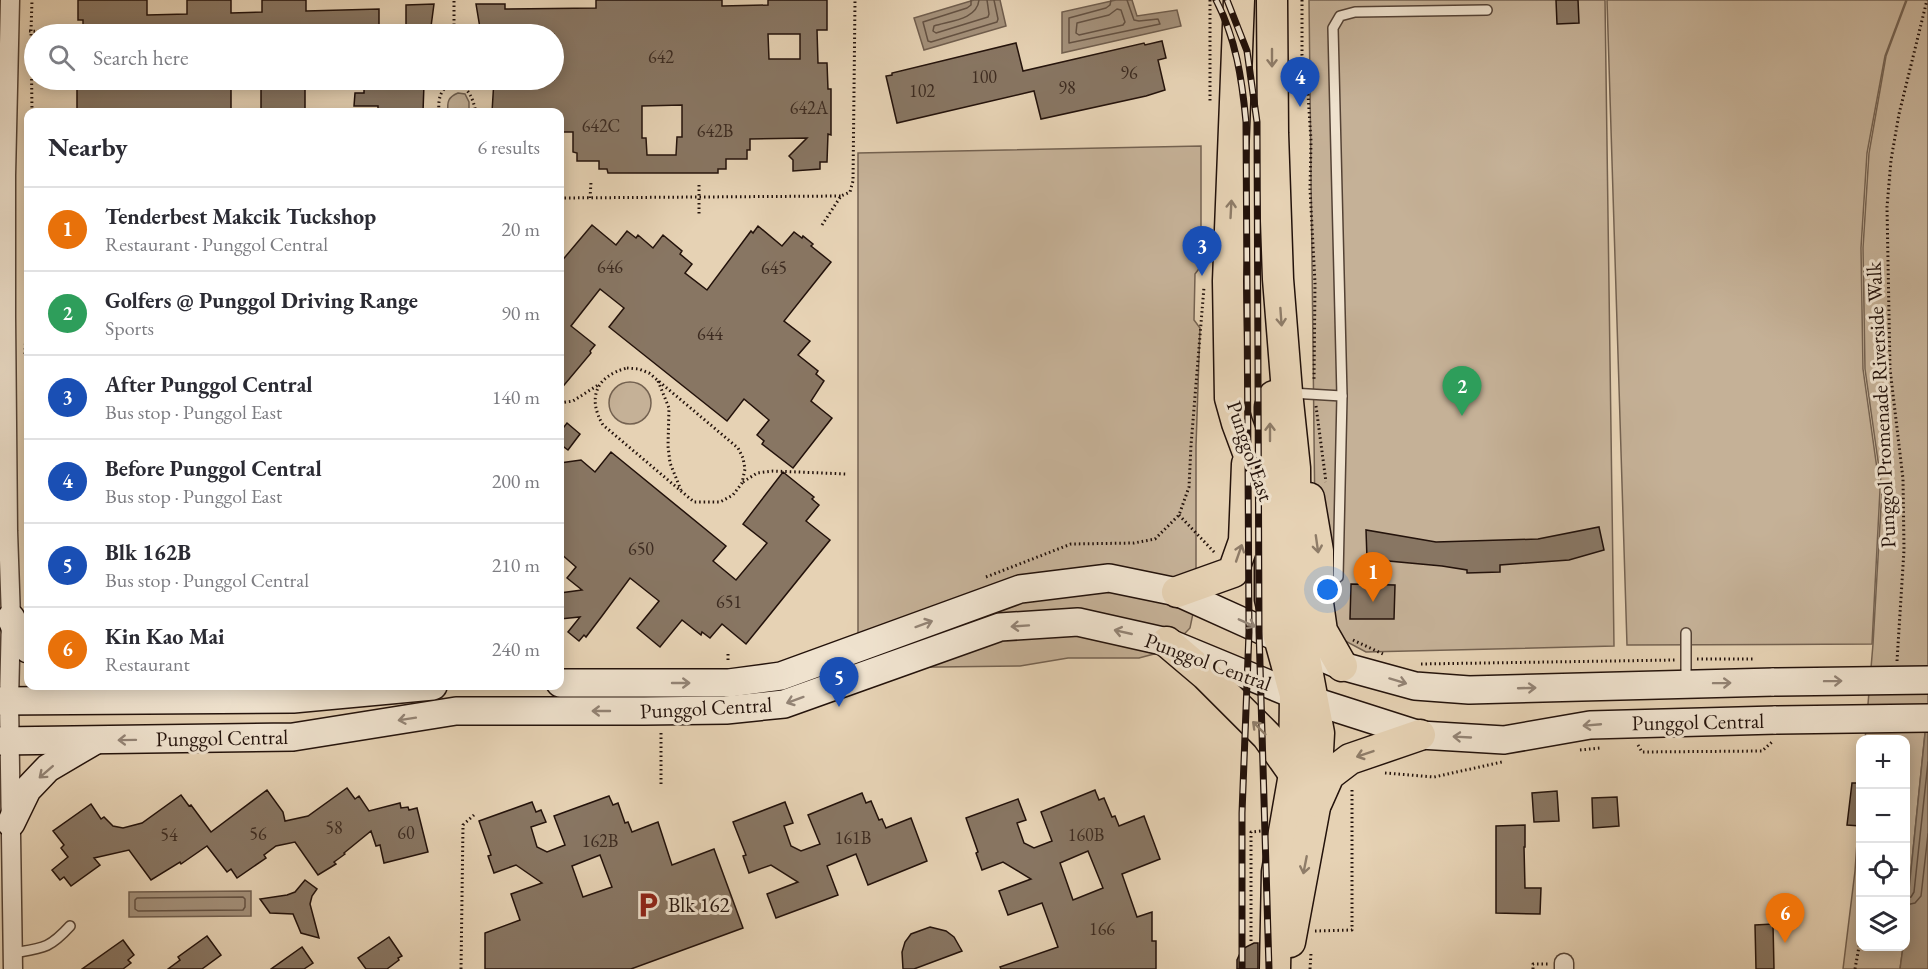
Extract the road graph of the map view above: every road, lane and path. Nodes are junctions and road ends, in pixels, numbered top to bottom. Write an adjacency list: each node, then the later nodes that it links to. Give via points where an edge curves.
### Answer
1 (10, 0): 13 (street)
2 (32, 0): 11 (path)
3 (454, 0): 12 (path)
4 (855, 0): 24 (path, via 853,181 850,192)
5 (1210, 0): 21 (path)
6 (1239, 0): 31 (main road, Punggol East, one-way to 6)
7 (1272, 0): 30 (main road, Punggol East, one-way to 30)
8 (1302, 0): 34 (path, via 1315,283)
9 (1927, 0): 56 (path, Punggol Promenade Riverside Walk, via 1899,114 1887,207 1890,369 1904,479 1904,550)
10 (1487, 10): 35 (lane, via 1355,12 1340,16 1333,28)
11 (31, 24)
12 (454, 24)
13 (9, 31): 14 (path); 47 (street, via 6,317)
14 (24, 31)
15 (32, 90): 18 (path)
16 (442, 90): 19 (path)
17 (468, 90): 20 (path)
18 (32, 108)
19 (439, 108)
20 (475, 108)
21 (1210, 111)
22 (591, 182): 26 (path)
23 (699, 185): 27 (path)
24 (840, 196): 27 (path); 29 (path)
25 (564, 198): 26 (path)
26 (590, 198): 27 (path)
27 (700, 198): 28 (path)
28 (699, 214)
29 (822, 225)
30 (1278, 279): 31 (main road, via 1269,246 1254,241 1246,245); 34 (main road, Punggol East, one-way to 34)
31 (1216, 284): 37 (main road, Punggol East, via 1230,398); 45 (path, via 1191,445 1189,488 1179,515 1155,539 1071,544)
32 (657, 380): 33 (path, via 639,369 627,368); 40 (path, via 738,448 745,469); 42 (path, via 669,408 670,463)
33 (599, 384): 36 (path); 42 (path, via 595,412 603,425)
34 (1300, 394): 35 (lane); 38 (main road, Punggol East); 41 (path, via 1325,467); 43 (main road, one-way to 34, via 1270,407 1274,396)
35 (1342, 396): 44 (lane)
36 (564, 402)
37 (1247, 449): 43 (main road, Punggol East); 46 (main road, one-way to 37, via 1233,572 1244,541)
38 (1295, 468): 51 (main road, Punggol East, via 1296,611); 55 (main road, one-way to 55, via 1310,500 1318,551 1322,631)
39 (846, 474): 40 (path, via 773,471 757,473)
40 (742, 483): 42 (path, via 733,495 720,502 694,502)
41 (1326, 490)
42 (681, 492)
43 (1270, 512): 51 (main road, Punggol East, via 1270,599)
44 (1338, 577)
45 (982, 578)
46 (1177, 592): 51 (main road, Punggol Central, one-way to 51); 59 (main road, Punggol Central, one-way to 46, via 729,683 781,676 1020,589 1109,578)
47 (12, 618): 52 (main road); 63 (street)
48 (1346, 633): 53 (path)
49 (1686, 633): 57 (lane)
50 (1167, 642): 62 (main road, Punggol Central); 69 (main road, Punggol Central, one-way to 69, via 1078,622 1000,627 784,704 703,710 456,711 293,737); 71 (main road, one-way to 50, via 1267,736)
51 (1291, 643): 55 (main road, Punggol Central); 62 (main road, Punggol East)
52 (24, 645)
53 (1386, 655)
54 (1420, 664): 57 (path)
55 (1342, 666): 57 (main road, Punggol Central, one-way to 57, via 1415,686 1469,690)
56 (1895, 670)
57 (1687, 671): 58 (main road, Punggol Central, one-way to 58, bridge, via 1774,682)
58 (1928, 680)
59 (564, 683)
60 (390, 690): 61 (main road, Punggol Central, via 293,699)
61 (83, 693): 63 (main road, Punggol Central)
62 (1305, 698): 67 (main road, Punggol Central); 71 (main road, Punggol East); 74 (main road, Punggol East, via 1319,733)
63 (5, 701): 68 (street)
64 (1928, 718): 66 (main road, Punggol Central, bridge)
65 (661, 725): 73 (path)
66 (1775, 730): 67 (main road, Punggol Central, one-way to 67, via 1590,724 1504,740); 70 (path, via 1762,751 1642,752)
67 (1420, 735): 74 (main road, one-way to 74, via 1350,759 1329,775)
68 (5, 741): 69 (main road, Punggol Central); 76 (street)
69 (95, 741): 76 (main road, one-way to 76, via 48,768 27,790)
70 (1638, 743)
71 (1294, 774): 83 (main road, Punggol East, via 1277,872)
72 (1356, 780): 78 (path, via 1352,784 1352,930)
73 (661, 784)
74 (1315, 807): 84 (main road, Punggol East, one-way to 84, via 1288,947)
75 (474, 815): 82 (path, via 463,825)
76 (11, 823): 81 (street)
77 (70, 926): 81 (lane, via 55,942)
78 (1312, 932)
79 (1311, 950): 85 (path)
80 (1858, 951): 86 (path)
81 (13, 961)
82 (461, 969)
83 (1275, 969)
84 (1288, 969)
85 (1310, 969)
86 (1855, 969)

